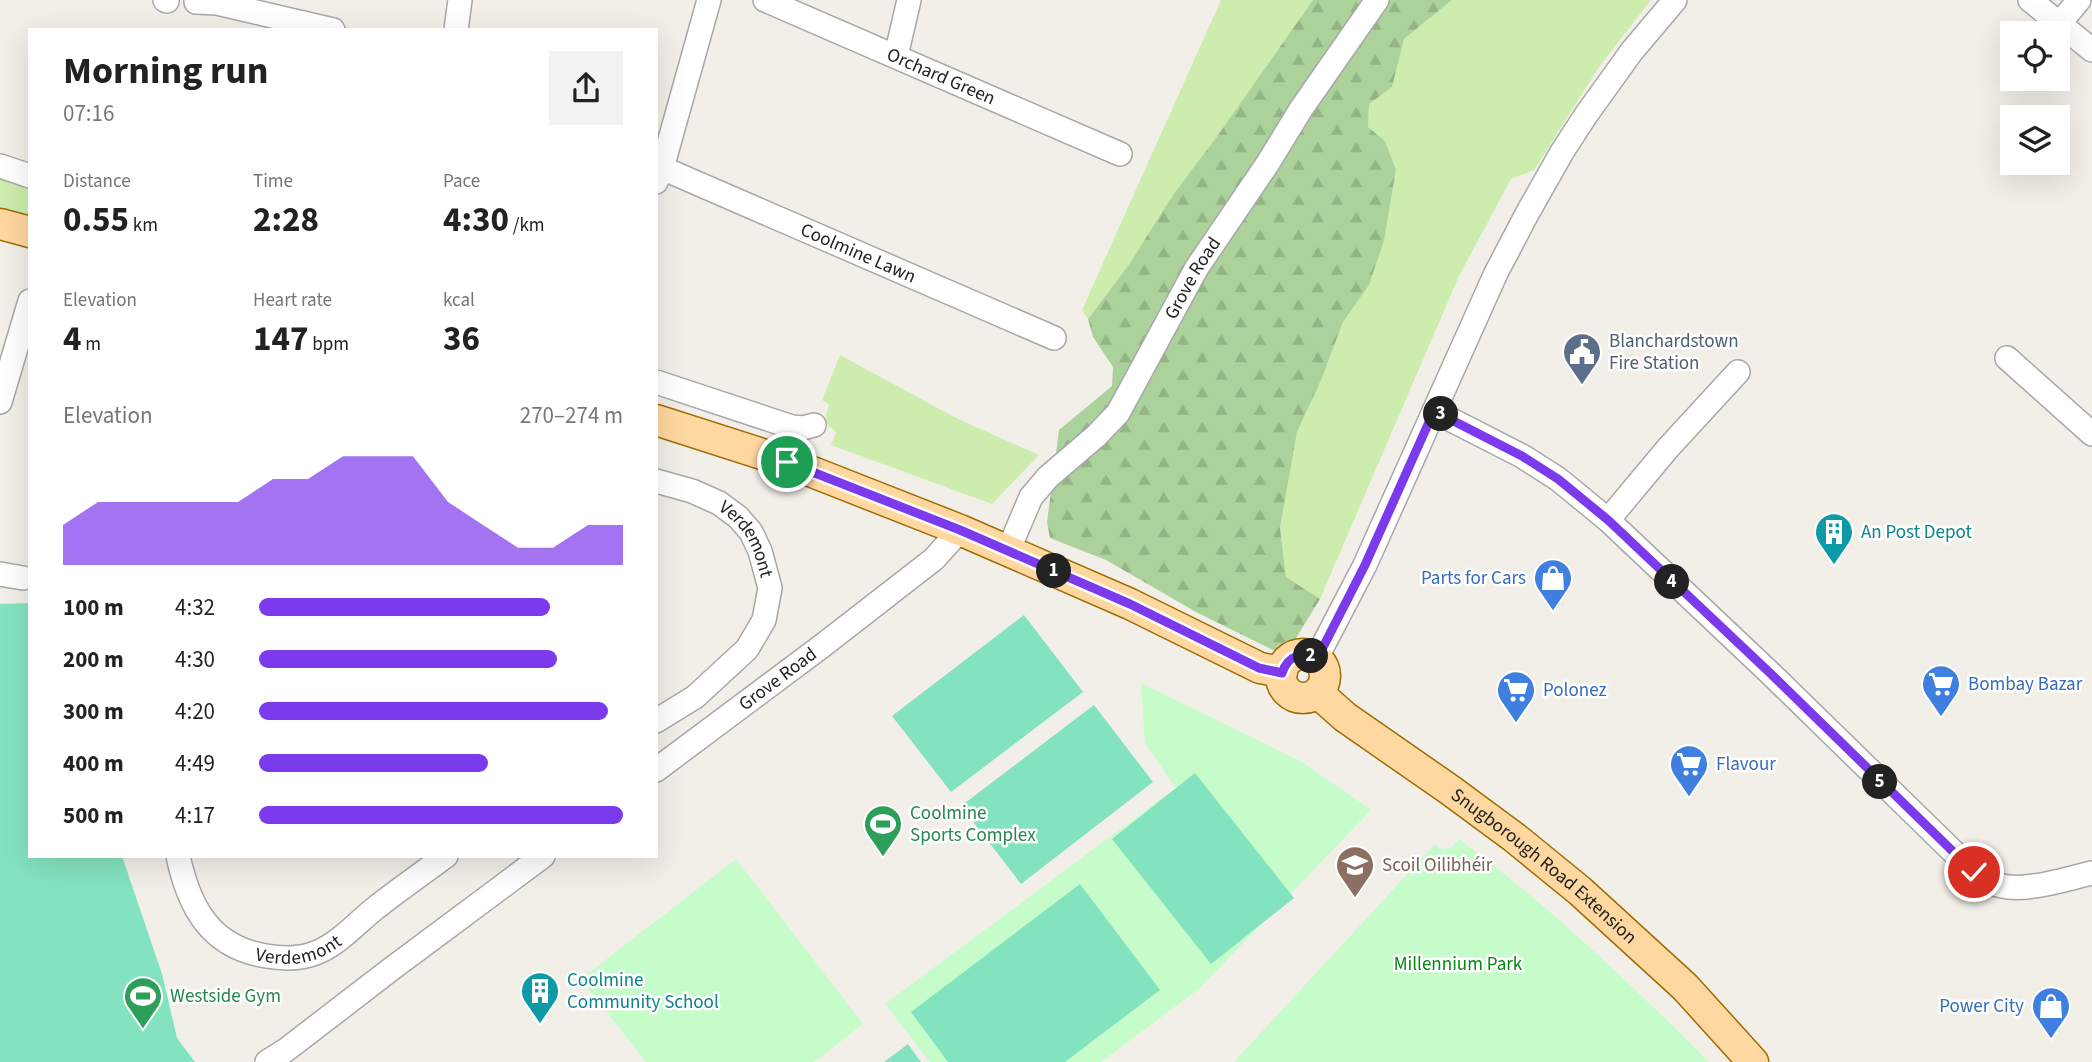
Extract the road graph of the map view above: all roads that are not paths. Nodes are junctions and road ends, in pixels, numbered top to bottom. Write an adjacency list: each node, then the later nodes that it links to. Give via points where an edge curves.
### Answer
1 (460, 0): 14 (street)
2 (709, 0): 21 (street)
3 (765, 0): 17 (street, Orchard Green)
4 (909, 0): 17 (street)
5 (1377, 0): 38 (street, Grove Road, via 1196,269 1118,413 1031,497)
6 (1675, 0): 31 (street, via 1586,114 1550,173 1496,274)
7 (2030, 0): 11 (street)
8 (2079, 0): 12 (street)
9 (196, 2): 10 (street)
10 (234, 3): 13 (street)
11 (2057, 21)
12 (2062, 21)
13 (326, 28)
14 (456, 28)
15 (2070, 31): 16 (street)
16 (2092, 50)
17 (896, 56): 18 (street, Orchard Green)
18 (1120, 154)
19 (0, 166): 20 (street)
20 (28, 175)
21 (659, 175): 25 (street, Coolmine Lawn)
22 (0, 224): 23 (main road)
23 (28, 232)
24 (28, 306): 27 (street)
25 (1054, 338)
26 (2007, 358): 34 (street)
27 (4, 372): 30 (street)
28 (1738, 372): 36 (street)
29 (658, 383): 33 (street, via 792,427)
30 (0, 402)
31 (1434, 411): 36 (street, via 1522,456); 39 (street)
32 (658, 421): 37 (main road, via 787,462)
33 (814, 425)
34 (2092, 434)
35 (658, 482): 42 (street, Verdemont, via 692,491 738,517 760,551 770,589 764,620 747,649 695,697)
36 (1608, 520): 47 (street, via 1974,872 2010,888)
37 (960, 530): 38 (main road); 43 (street, Grove Road, via 934,559)
38 (1008, 551): 40 (main road, via 1130,604 1259,668)
39 (1317, 659): 40 (main road, via 1293,657); 41 (main road, via 1325,679)
40 (1282, 673): 41 (main road, via 1282,682 1298,697)
41 (1318, 693): 49 (main road, Snugborough Road Extension, via 1580,891 1685,987)
42 (658, 720)
43 (658, 768)
44 (178, 858): 45 (street, Verdemont, via 189,895 217,936 244,951 275,958 306,956 330,946)
45 (443, 858)
46 (540, 858): 48 (street)
47 (2092, 873)
48 (267, 1062)
49 (1753, 1062)

